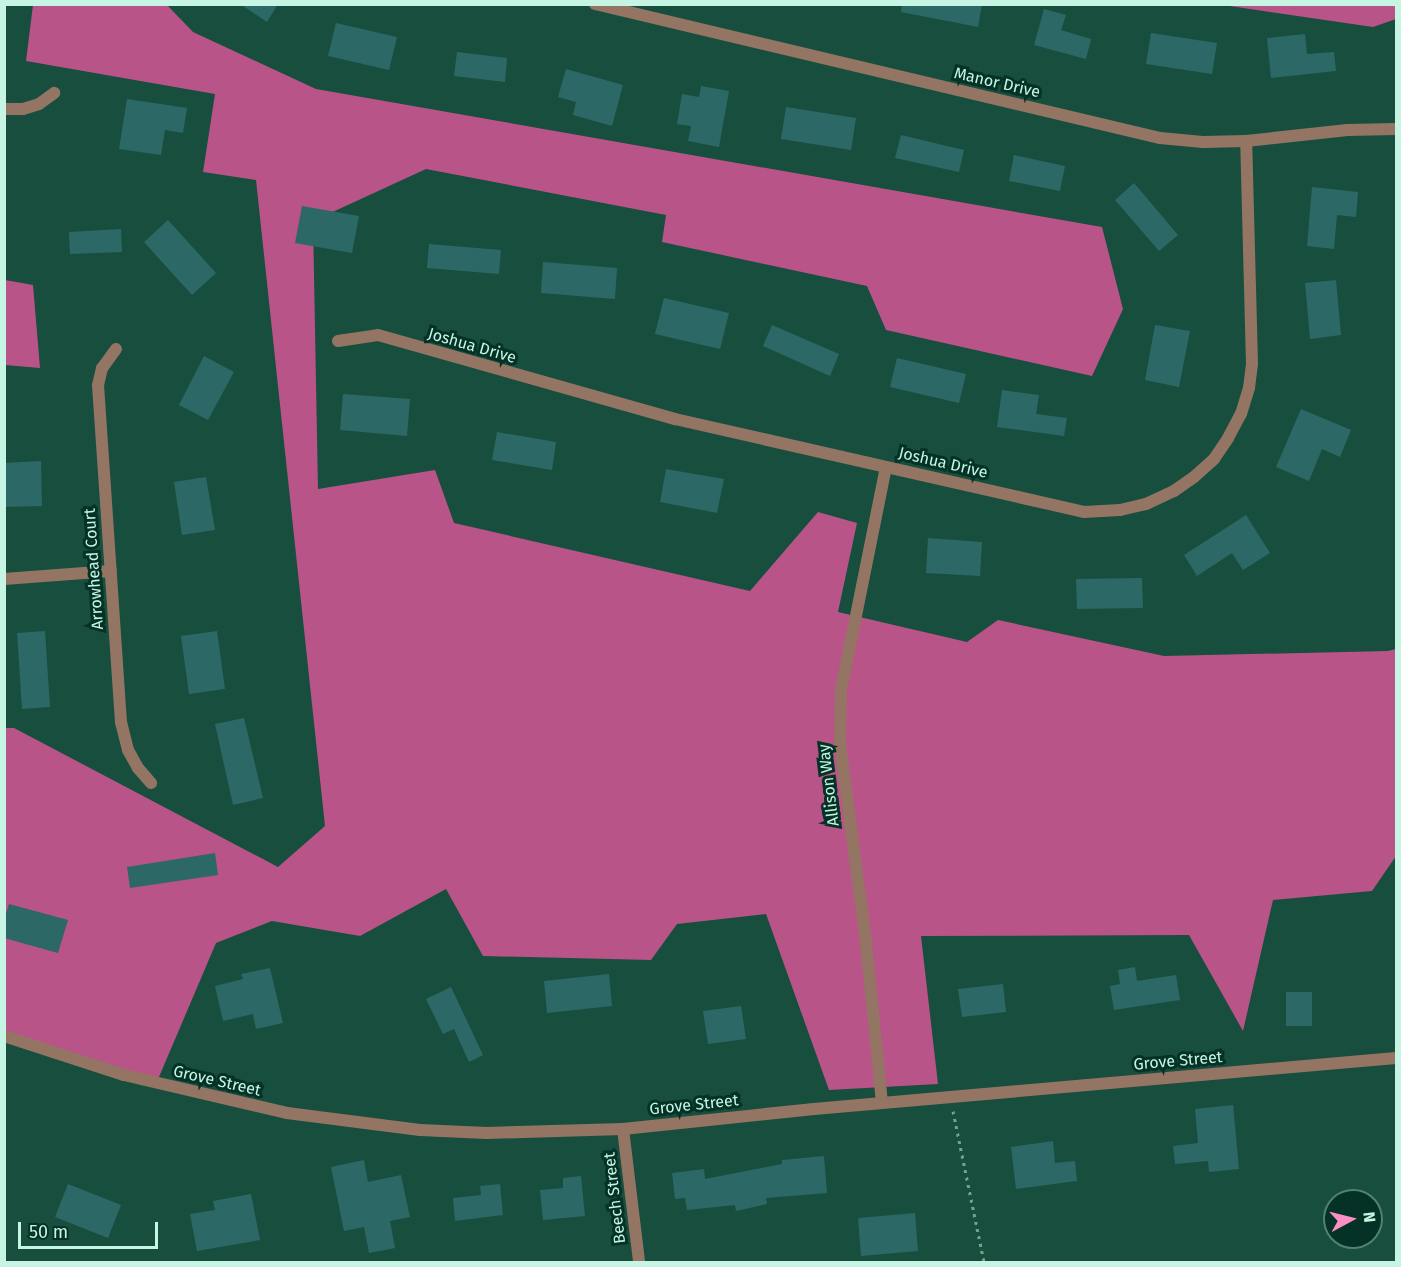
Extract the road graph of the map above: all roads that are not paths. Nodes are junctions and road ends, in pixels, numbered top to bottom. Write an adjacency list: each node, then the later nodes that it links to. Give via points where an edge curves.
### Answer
1 (596, 4): 5 (street, Manor Drive, via 1135,133 1203,141)
2 (54, 93): 3 (street, via 23,110)
3 (4, 110)
4 (1396, 129): 5 (street, Manor Drive)
5 (1246, 141): 8 (street, Joshua Drive, via 1252,364 1241,414 1214,459 1174,491 1146,504 1084,512)
6 (338, 341): 8 (street, Joshua Drive, via 378,335 675,419)
7 (116, 349): 9 (street, Arrowhead Court, via 102,368 98,385)
8 (886, 467): 14 (street, Allison Way, via 841,690 840,734 866,934)
9 (111, 571): 10 (street); 11 (street, Arrowhead Court, via 122,730 133,759)
10 (4, 579)
11 (151, 783)
12 (4, 1036): 15 (street, Grove Street, via 124,1075 286,1113 342,1122 487,1133)
13 (1396, 1058): 14 (street, Grove Street)
14 (882, 1103): 15 (street, Grove Street)
15 (623, 1129): 16 (street, Beech Street)
16 (639, 1263)

